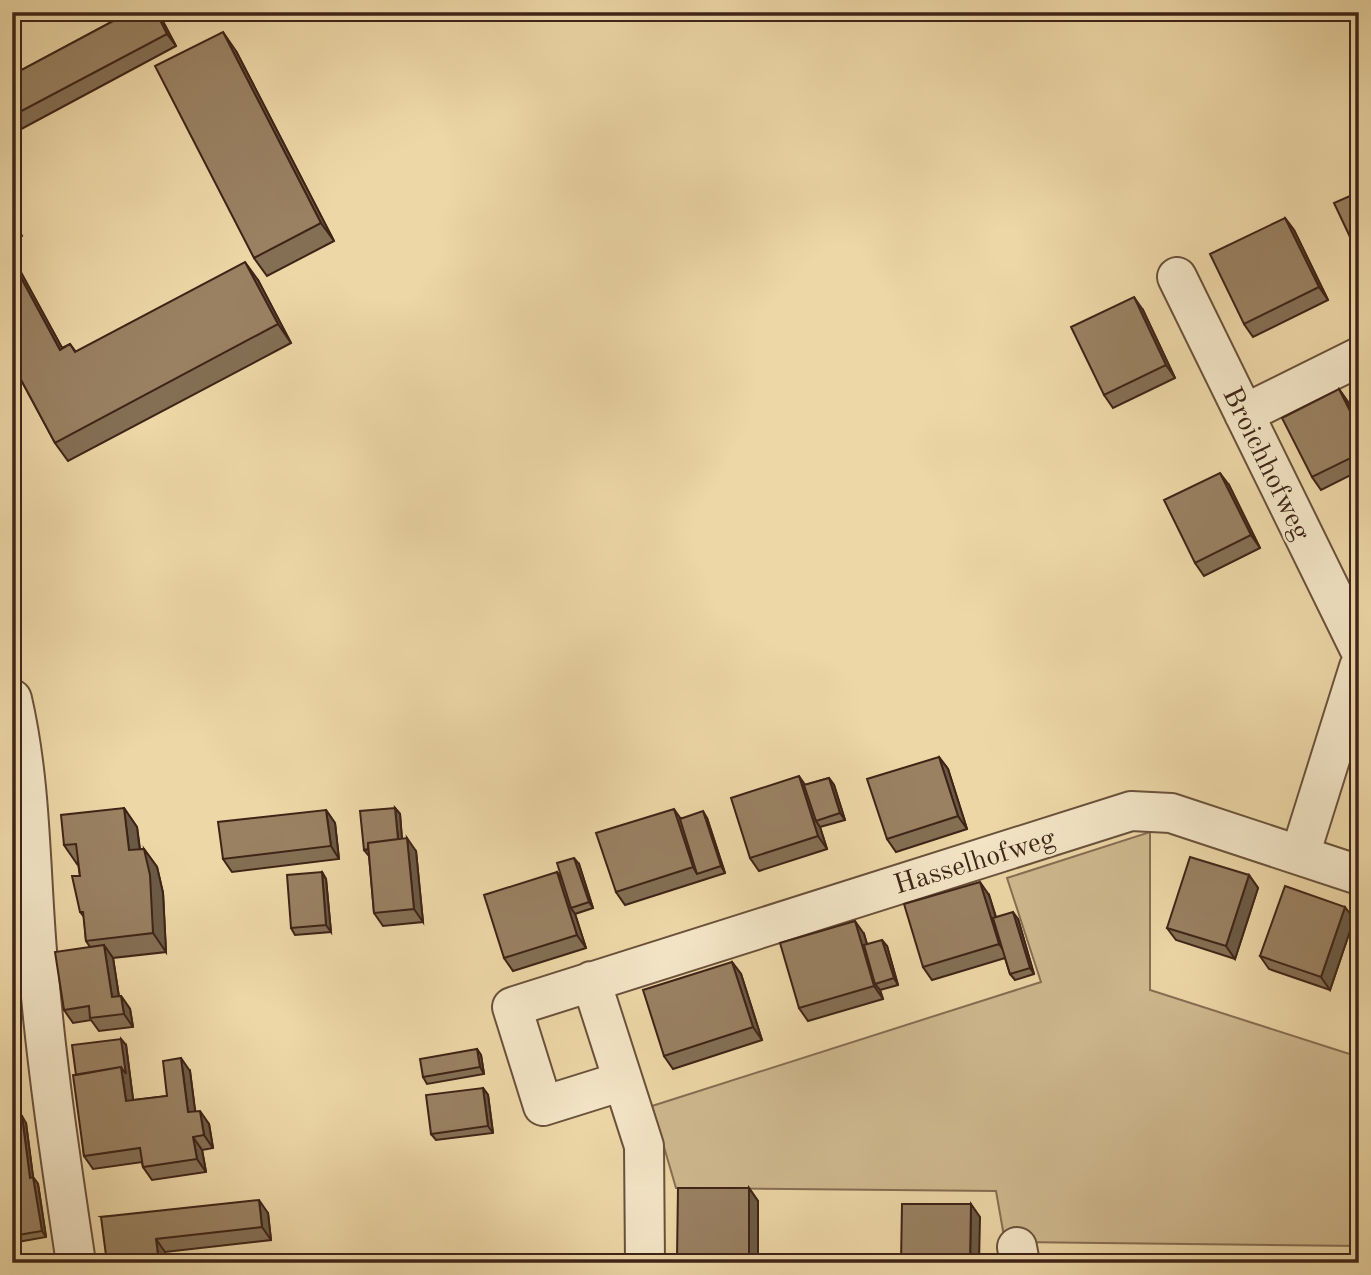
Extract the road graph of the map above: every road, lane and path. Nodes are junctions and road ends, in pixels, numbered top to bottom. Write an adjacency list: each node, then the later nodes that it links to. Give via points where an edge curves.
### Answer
1 (1177, 278): 3 (street, Broichhofweg)
2 (1359, 357): 3 (street)
3 (1244, 414): 4 (street, Broichhofweg)
4 (1359, 648)
5 (1359, 667): 7 (street)
6 (12, 699): 9 (street, via 27,785)
7 (1300, 855): 8 (street, Hasselhofweg); 10 (street, Hasselhofweg, via 1171,813 1131,811)
8 (1359, 875)
9 (22, 899): 12 (street, via 40,996)
10 (591, 981): 11 (street); 11 (street, Hasselhofweg, via 512,1007 539,1094 543,1106)
11 (623, 1081): 13 (street, via 644,1146)
12 (76, 1263)
13 (645, 1263)

